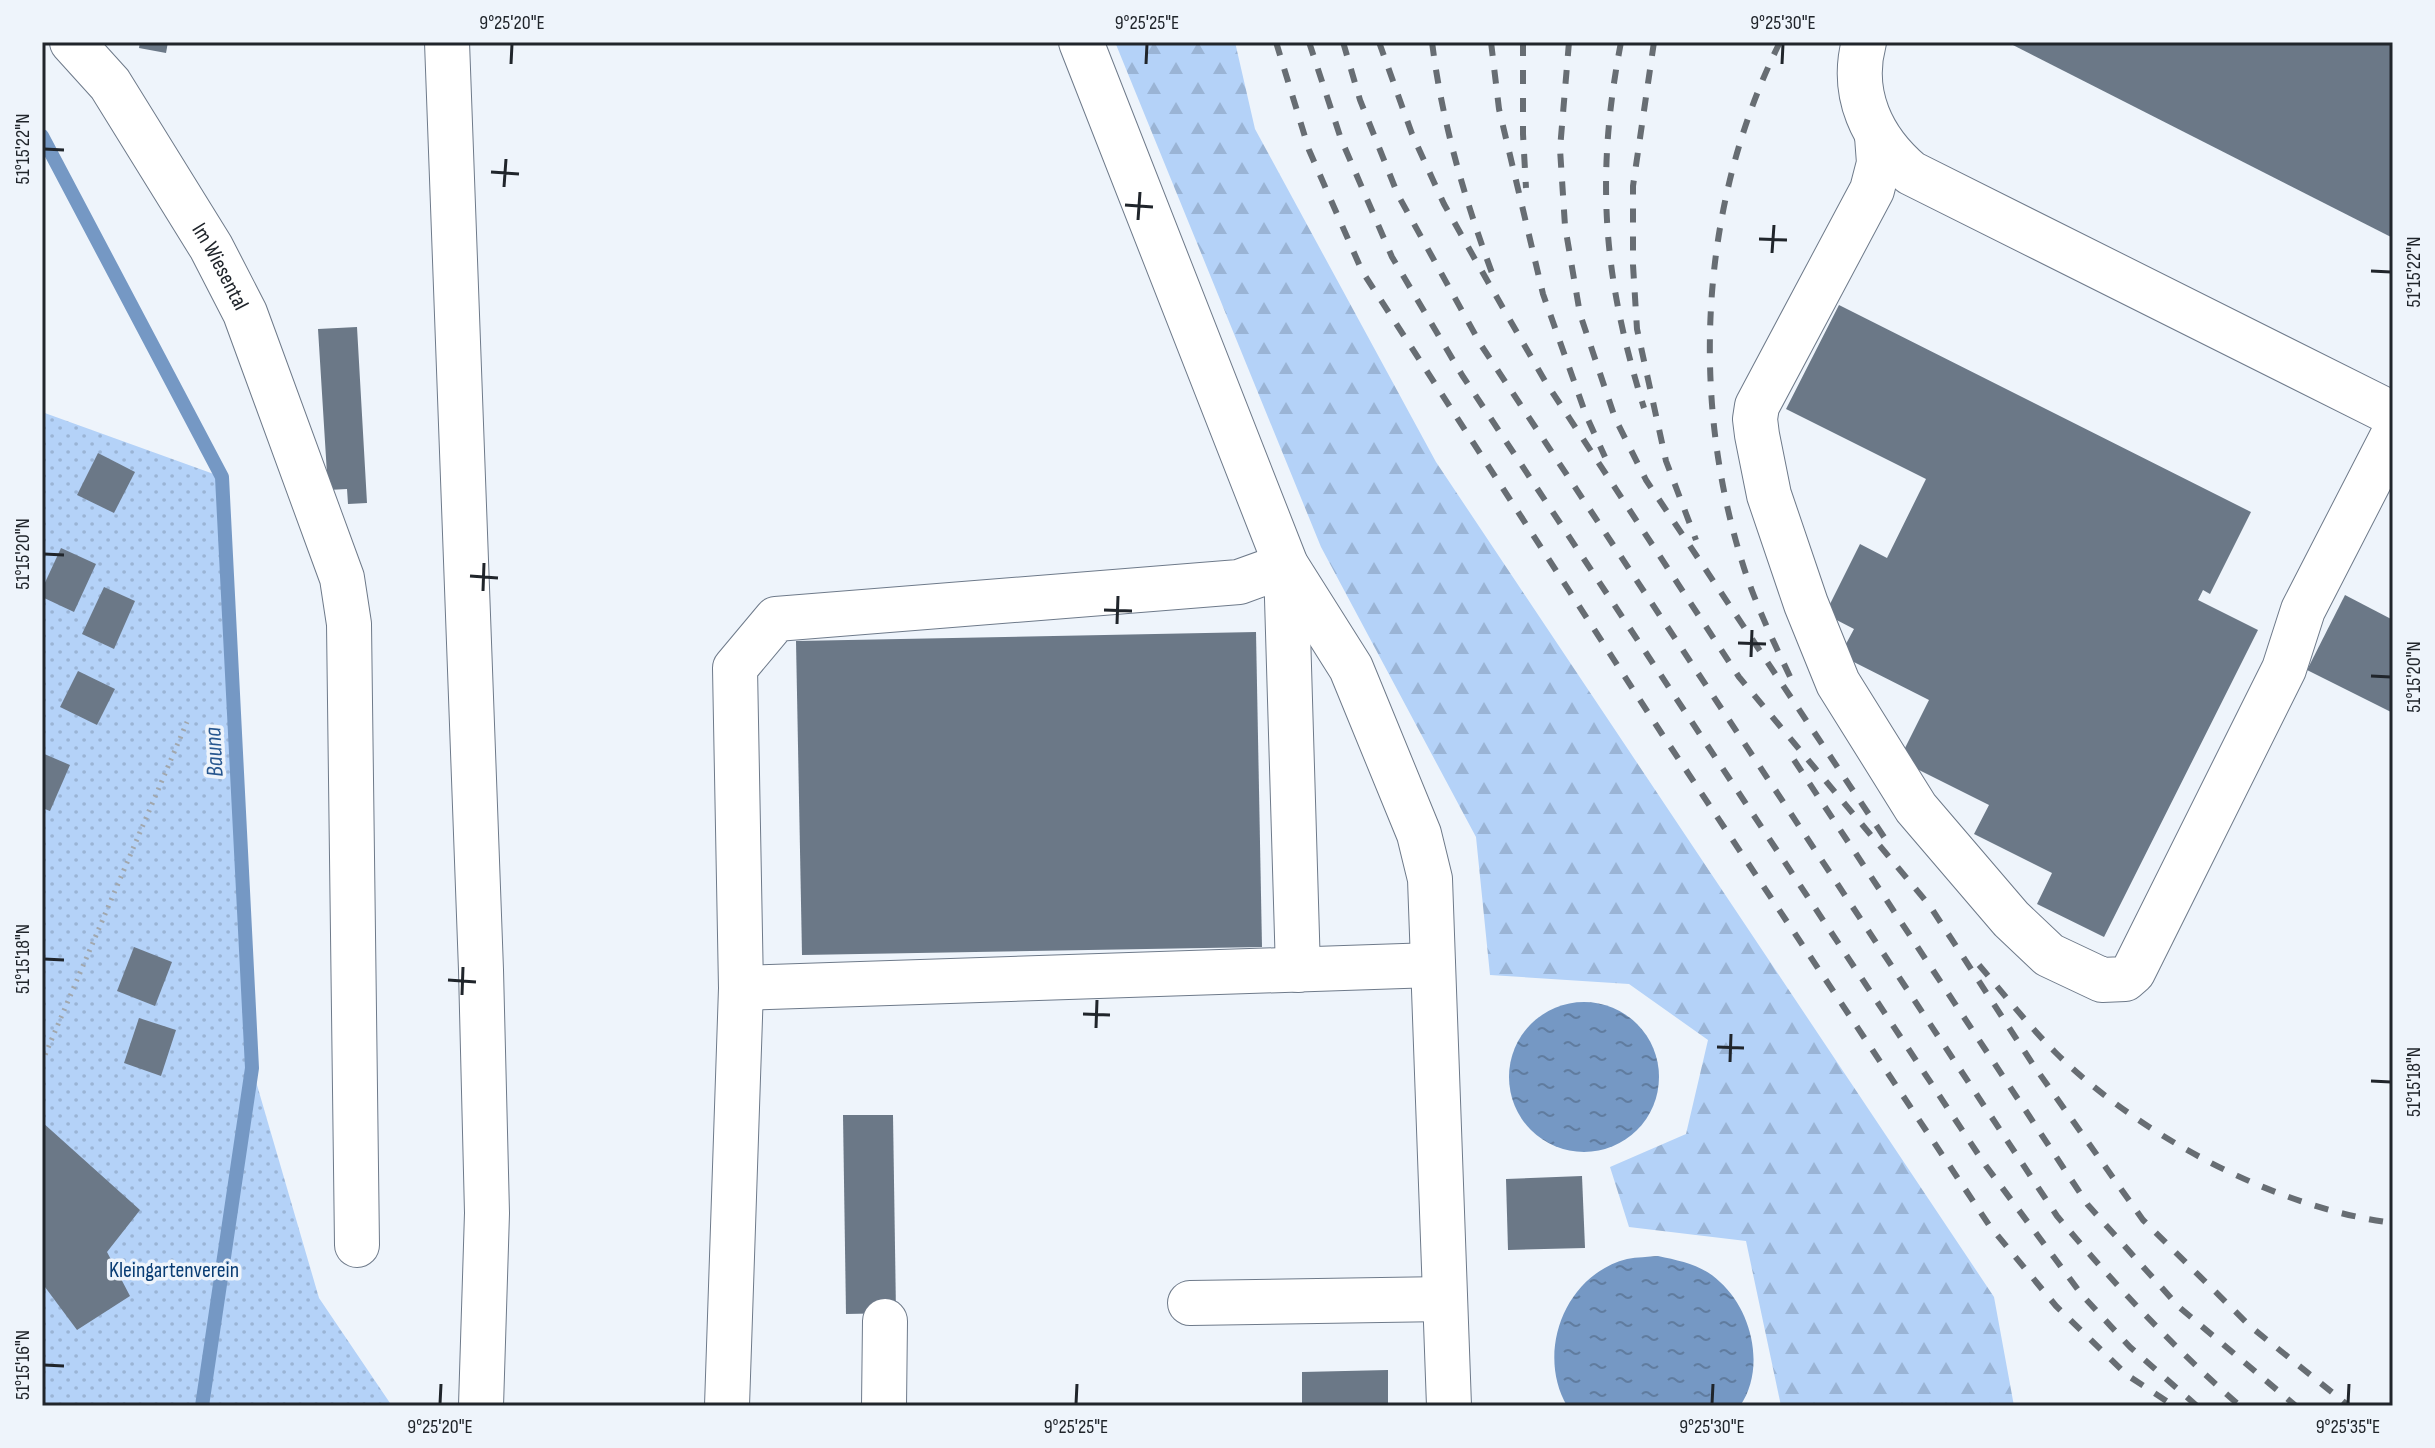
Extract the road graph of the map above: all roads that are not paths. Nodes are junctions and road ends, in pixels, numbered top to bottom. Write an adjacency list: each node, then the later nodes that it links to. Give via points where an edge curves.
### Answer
1 (72, 42): 12 (main road, Im Wiesental, via 110,84 211,247 245,313 342,578 349,624)
2 (447, 42): 16 (main road, via 487,1183)
3 (1081, 42): 8 (main road)
4 (1864, 42): 5 (main road, via 1860,90)
5 (1877, 136): 6 (main road, via 1911,173); 7 (main road, via 1879,163 1872,190 1757,406 1769,495 1838,683 1916,808 2011,919 2049,955 2102,980 2125,979 2133,972 2284,669 2303,610)
6 (2393, 414)
7 (2393, 435)
8 (1286, 565): 9 (main road, via 1351,668 1419,834 1430,879); 10 (main road); 11 (main road, via 1239,582 776,619 735,668)
9 (1433, 965): 10 (main road); 13 (main road)
10 (1298, 970): 11 (main road)
11 (741, 988): 17 (main road)
12 (357, 1245)
13 (1445, 1299): 14 (main road); 19 (main road)
14 (1190, 1303)
15 (885, 1321): 18 (main road)
16 (481, 1406)
17 (727, 1406)
18 (884, 1406)
19 (1449, 1406)

